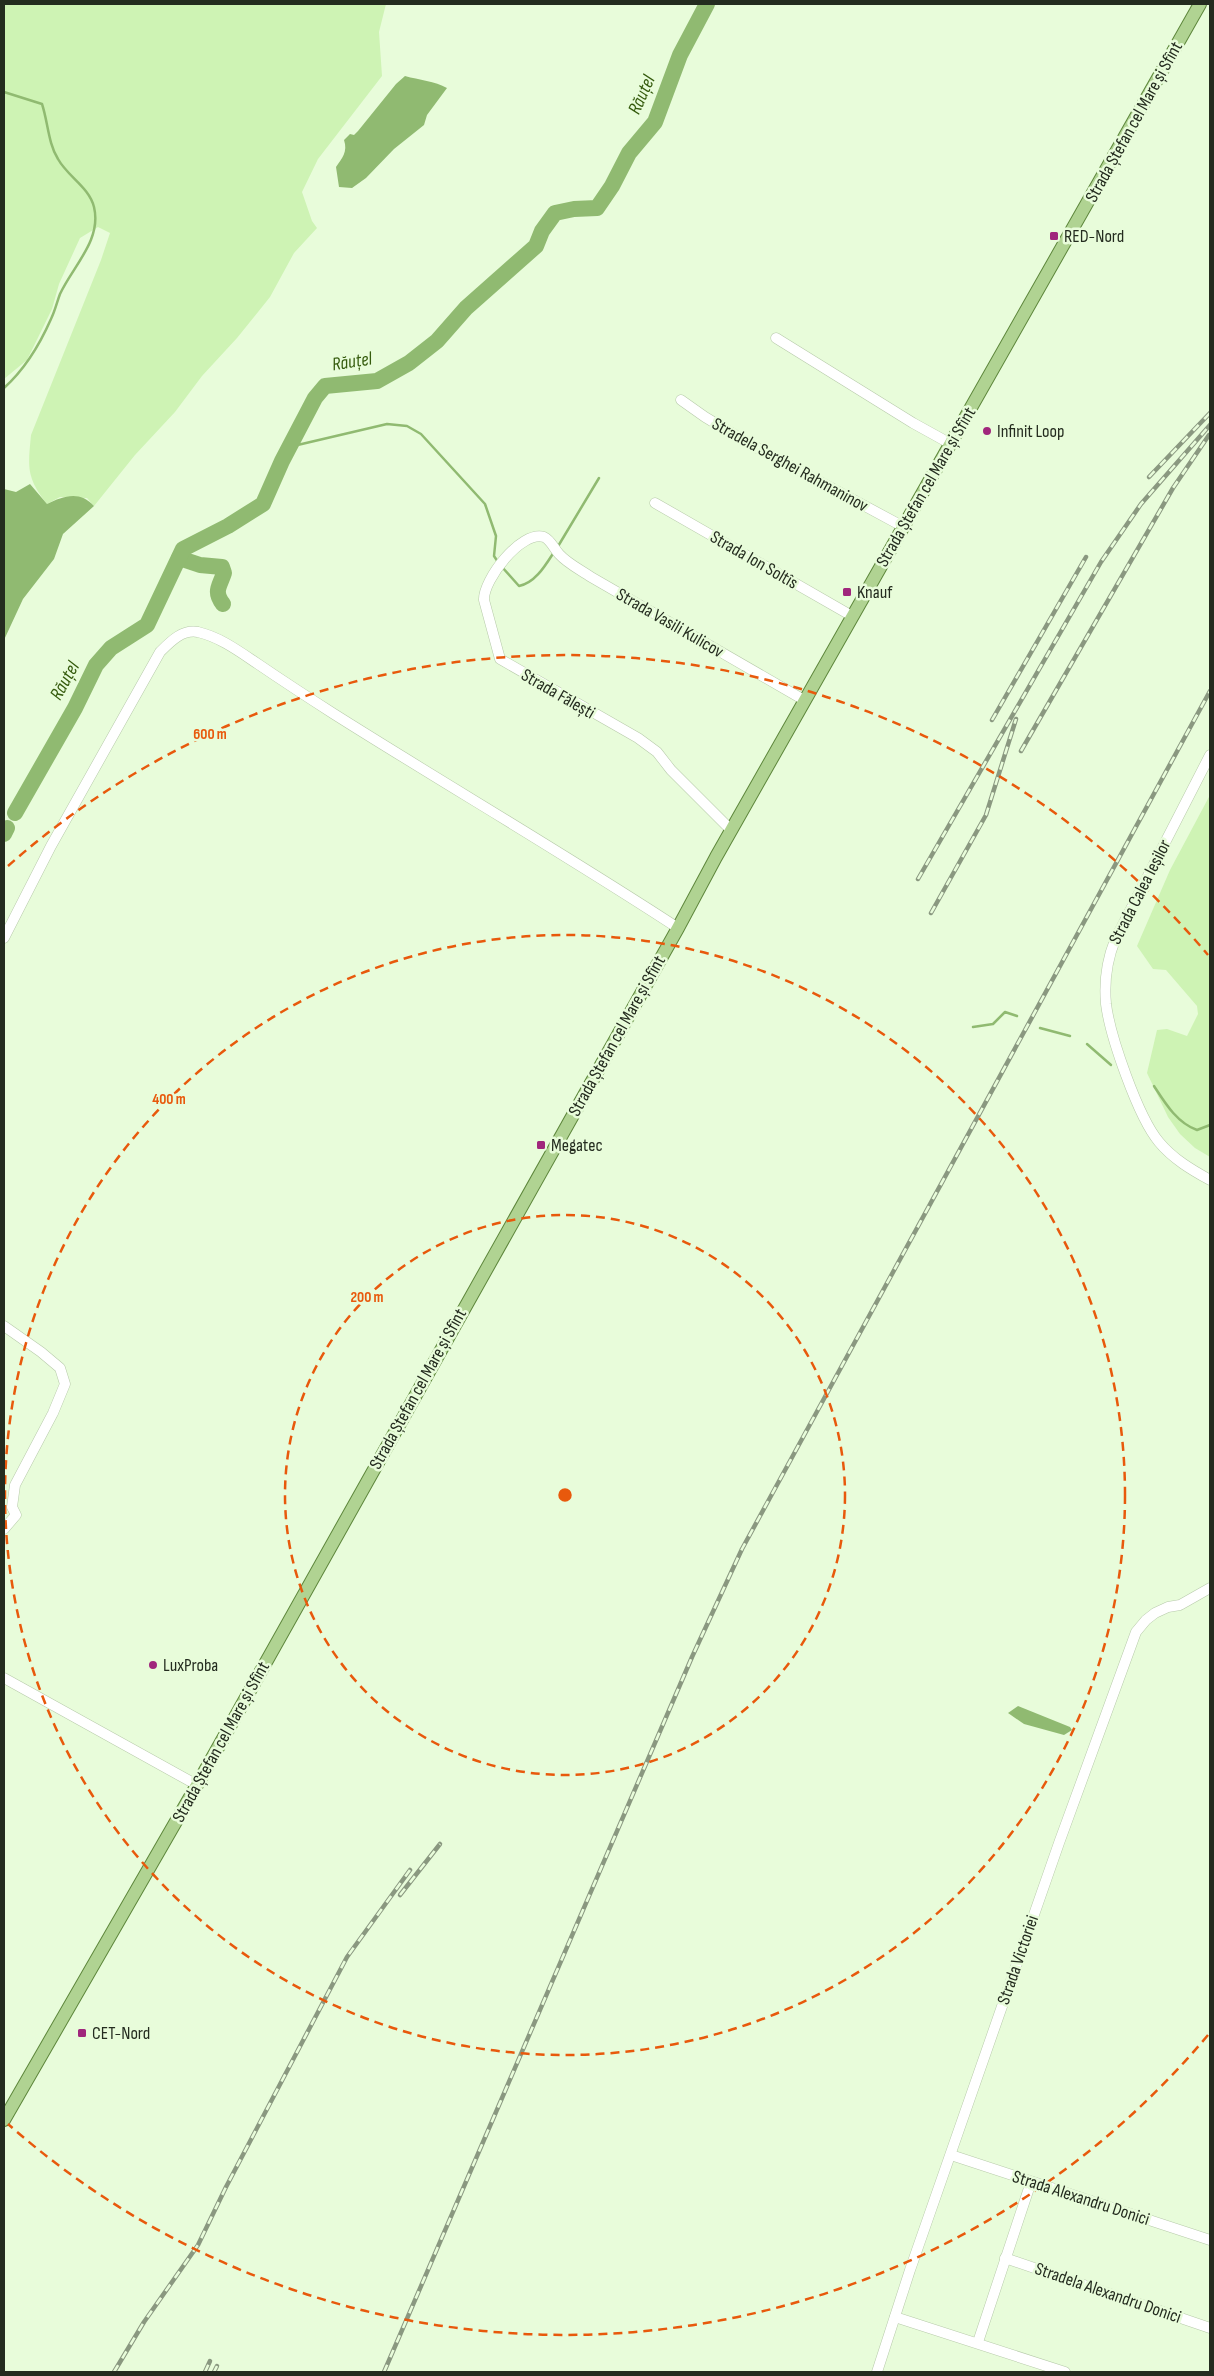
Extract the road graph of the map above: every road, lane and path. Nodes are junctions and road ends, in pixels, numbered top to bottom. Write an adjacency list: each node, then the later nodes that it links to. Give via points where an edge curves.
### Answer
1 (1200, 4): 4 (main road, Strada Ștefan cel Mare și Sfînt)
2 (776, 338): 4 (street)
3 (681, 400): 6 (street, Stradela Serghei Rahmaninov, via 746,442)
4 (952, 444): 6 (main road, Strada Ștefan cel Mare și Sfînt)
5 (655, 503): 8 (street, Strada Ion Soltîs)
6 (902, 526): 8 (main road, Strada Ștefan cel Mare și Sfînt)
7 (544, 537): 9 (street, Strada Vasili Kulicov, via 560,555 591,577); 11 (street, Strada Fălești, via 530,538 514,548 484,592 500,659 651,748)
8 (852, 616): 9 (main road, Strada Ștefan cel Mare și Sfînt)
9 (804, 700): 11 (main road, Strada Ștefan cel Mare și Sfînt)
10 (1210, 755): 14 (street, Strada Calea Ieșilor, via 1114,940 1108,961 1106,1006 1142,1116 1168,1151)
11 (731, 830): 12 (main road, Strada Ștefan cel Mare și Sfînt)
12 (678, 928): 13 (street, via 238,651 197,632 184,633 171,640 160,652 51,846); 19 (main road, Strada Ștefan cel Mare și Sfînt)
13 (4, 938)
14 (1210, 1180)
15 (4, 1326): 16 (street, via 60,1368 65,1384 54,1413 15,1485 12,1507 16,1515)
16 (4, 1529)
17 (1210, 1588): 21 (street, Strada Victoriei, via 1180,1605 1155,1613 1136,1632 1059,1842)
18 (4, 1678): 19 (street)
19 (198, 1785): 20 (main road, Strada Ștefan cel Mare și Sfînt)
20 (4, 2120)
21 (951, 2155): 22 (street, Strada Alexandru Donici); 25 (street, Strada Victoriei)
22 (1031, 2182): 23 (street, Strada Alexandru Donici); 24 (street)
23 (1210, 2240)
24 (1005, 2258): 26 (street, Stradela Alexandru Donici); 27 (street)
25 (895, 2318): 27 (street); 28 (street, Strada Victoriei)
26 (1210, 2328)
27 (978, 2342): 29 (street)
28 (877, 2372)
29 (1065, 2372)

